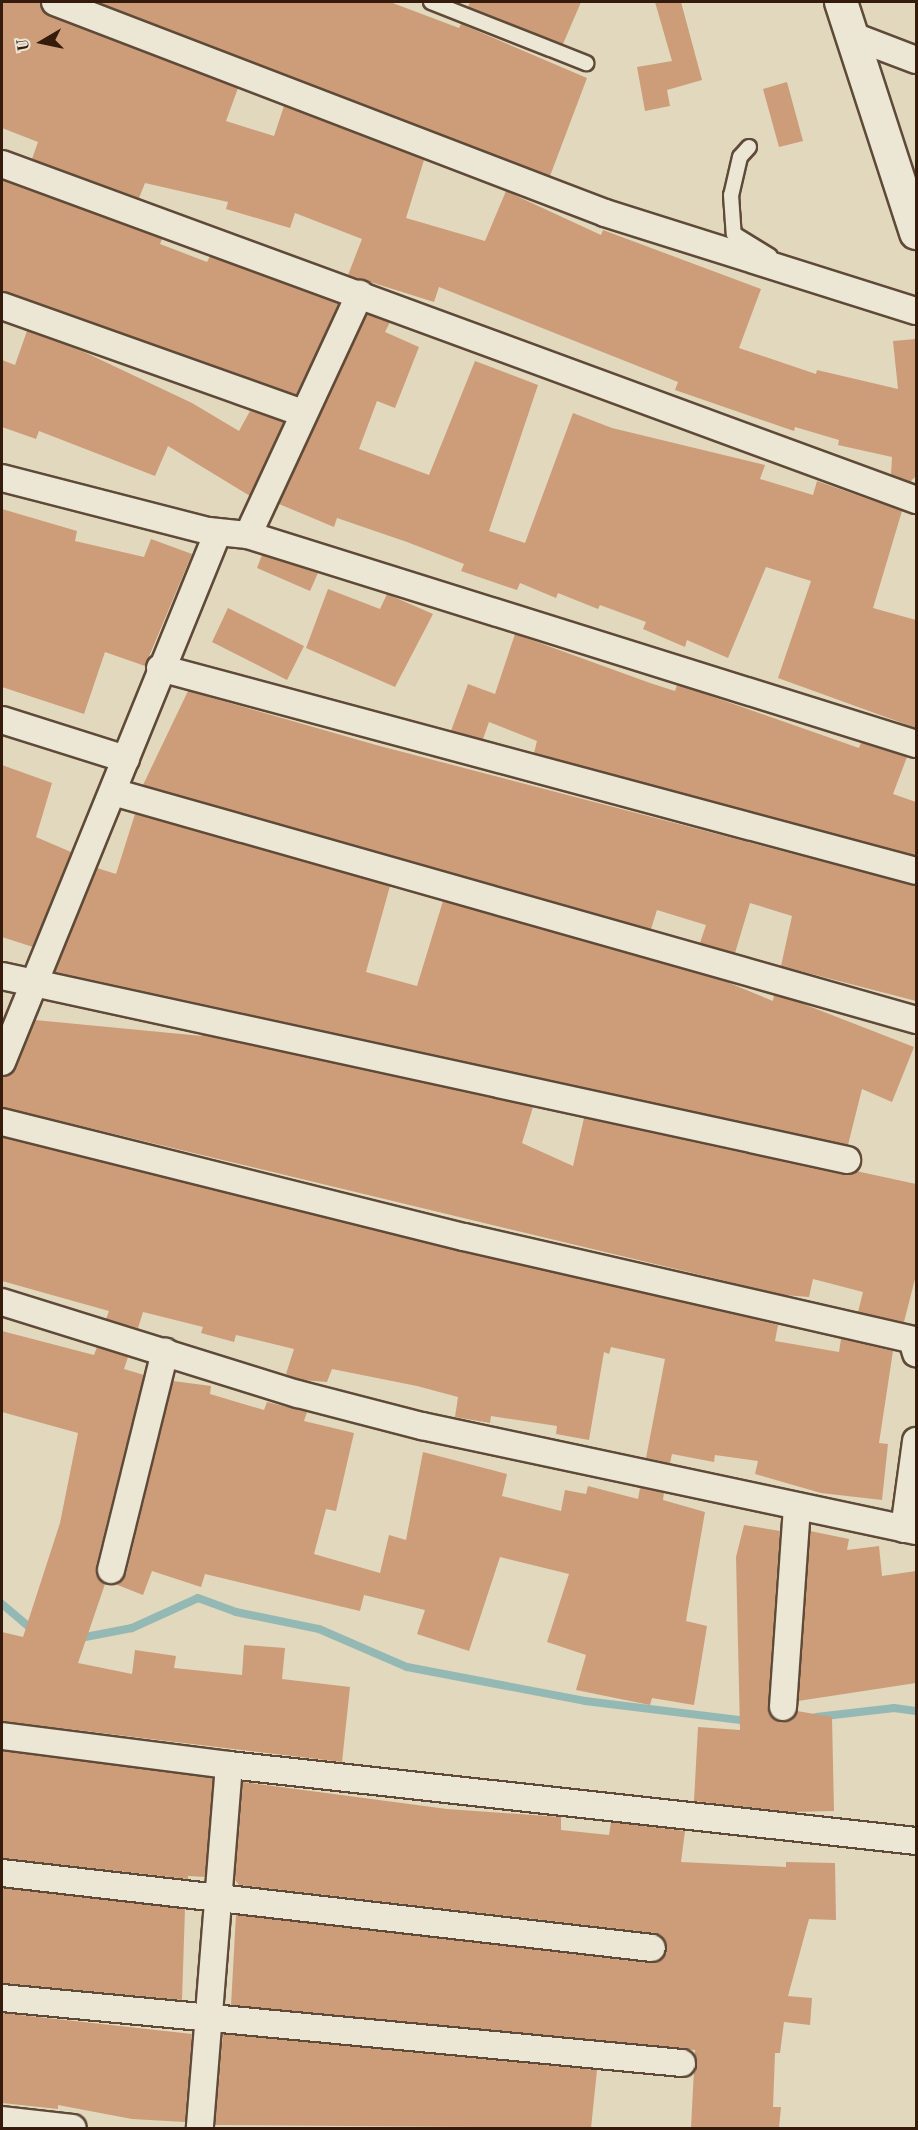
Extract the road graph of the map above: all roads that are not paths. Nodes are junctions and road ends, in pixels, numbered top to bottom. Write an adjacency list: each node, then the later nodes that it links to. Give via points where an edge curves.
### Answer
1 (55, 2): 11 (street, via 605,213)
2 (841, 2): 4 (street)
3 (439, 3): 6 (lane)
4 (853, 36): 5 (street); 9 (street)
5 (916, 60)
6 (586, 63)
7 (748, 147): 11 (lane, via 740,157 730,195 734,234)
8 (2, 164): 12 (street)
9 (908, 179): 10 (street)
10 (916, 233)
11 (829, 284): 14 (street)
12 (360, 294): 15 (street); 17 (street)
13 (2, 306): 15 (street)
14 (916, 311)
15 (302, 413): 19 (street)
16 (2, 477): 18 (street)
17 (916, 500)
18 (218, 532): 19 (street); 20 (street)
19 (249, 535): 22 (street)
20 (160, 668): 23 (street); 25 (street)
21 (2, 720): 23 (street)
22 (916, 744)
23 (126, 759): 24 (street)
24 (113, 792): 27 (street); 28 (street)
25 (916, 871)
26 (2, 976): 27 (street)
27 (33, 985): 29 (street); 31 (street)
28 (916, 1020)
29 (2, 1062)
30 (2, 1122): 33 (street, via 464,1237)
31 (847, 1160)
32 (2, 1302): 34 (street)
33 (915, 1337)
34 (165, 1352): 36 (street, via 298,1394 422,1426); 38 (street)
35 (916, 1441): 37 (street)
36 (797, 1506): 37 (street); 39 (street)
37 (910, 1530)
38 (111, 1570)
39 (783, 1707)
40 (2, 1736): 41 (street)
41 (229, 1765): 42 (street); 44 (street)
42 (916, 1841)
43 (2, 1873): 44 (street)
44 (216, 1895): 45 (street); 47 (street)
45 (652, 1948)
46 (2, 1998): 47 (street)
47 (210, 2021): 48 (street); 51 (street)
48 (682, 2063)
49 (2, 2120): 50 (street)
50 (73, 2128)
51 (200, 2128)

